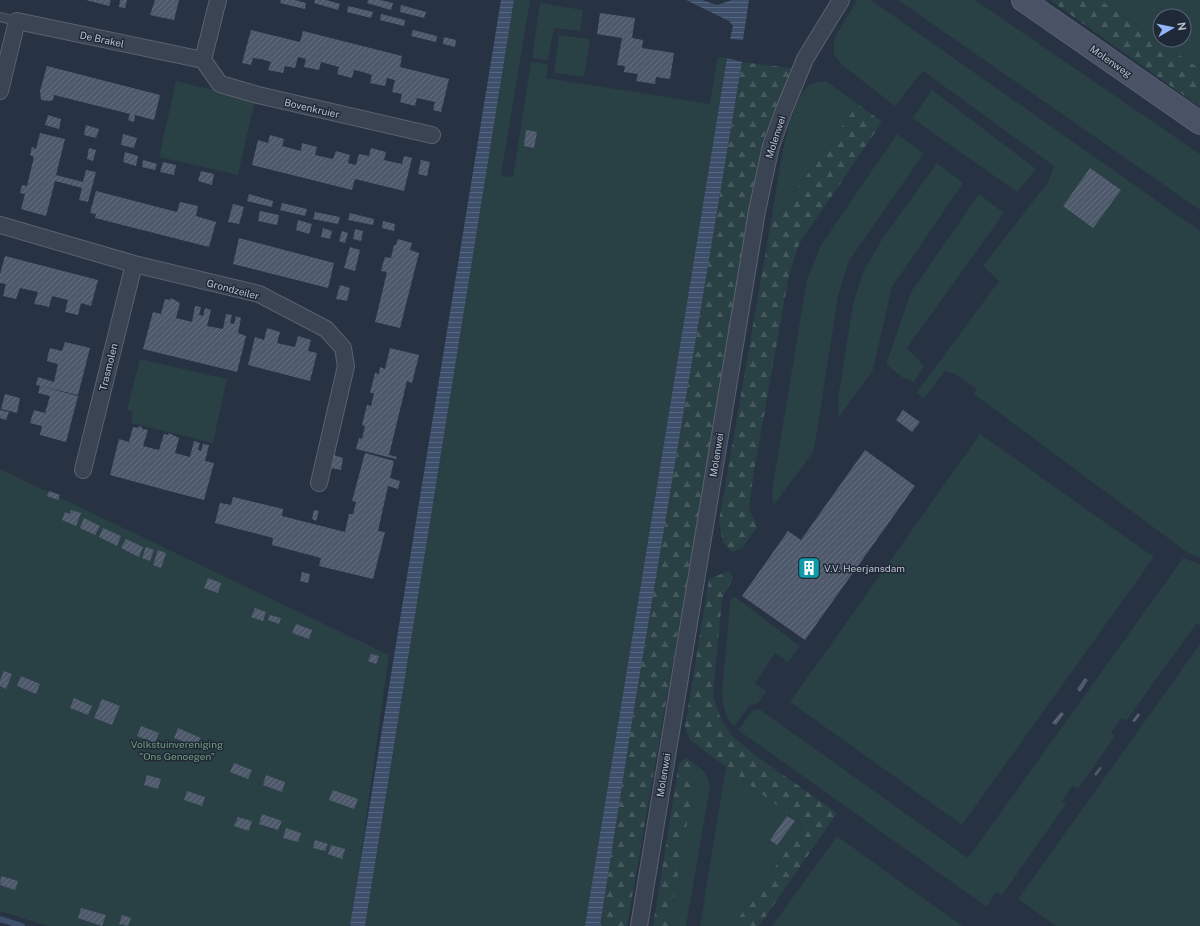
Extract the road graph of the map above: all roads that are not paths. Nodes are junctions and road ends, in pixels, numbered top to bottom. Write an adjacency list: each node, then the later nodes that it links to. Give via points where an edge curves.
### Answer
1 (218, 0): 6 (street)
2 (841, 0): 14 (street, Molenwei, via 805,59 769,153 754,226)
3 (1023, 0): 8 (main road, Molenweg)
4 (0, 17): 5 (lane, De Brakel)
5 (17, 20): 6 (street, De Brakel); 7 (street)
6 (203, 60): 9 (street, Bovenkruier, via 220,84 258,96)
7 (0, 91)
8 (1200, 123)
9 (432, 135)
10 (0, 225): 11 (street, Grondzeiler)
11 (134, 264): 12 (street, Trasmolen); 13 (street, Grondzeiler, via 259,294 326,329 343,348 346,366)
12 (83, 470)
13 (319, 483)
14 (639, 926)

